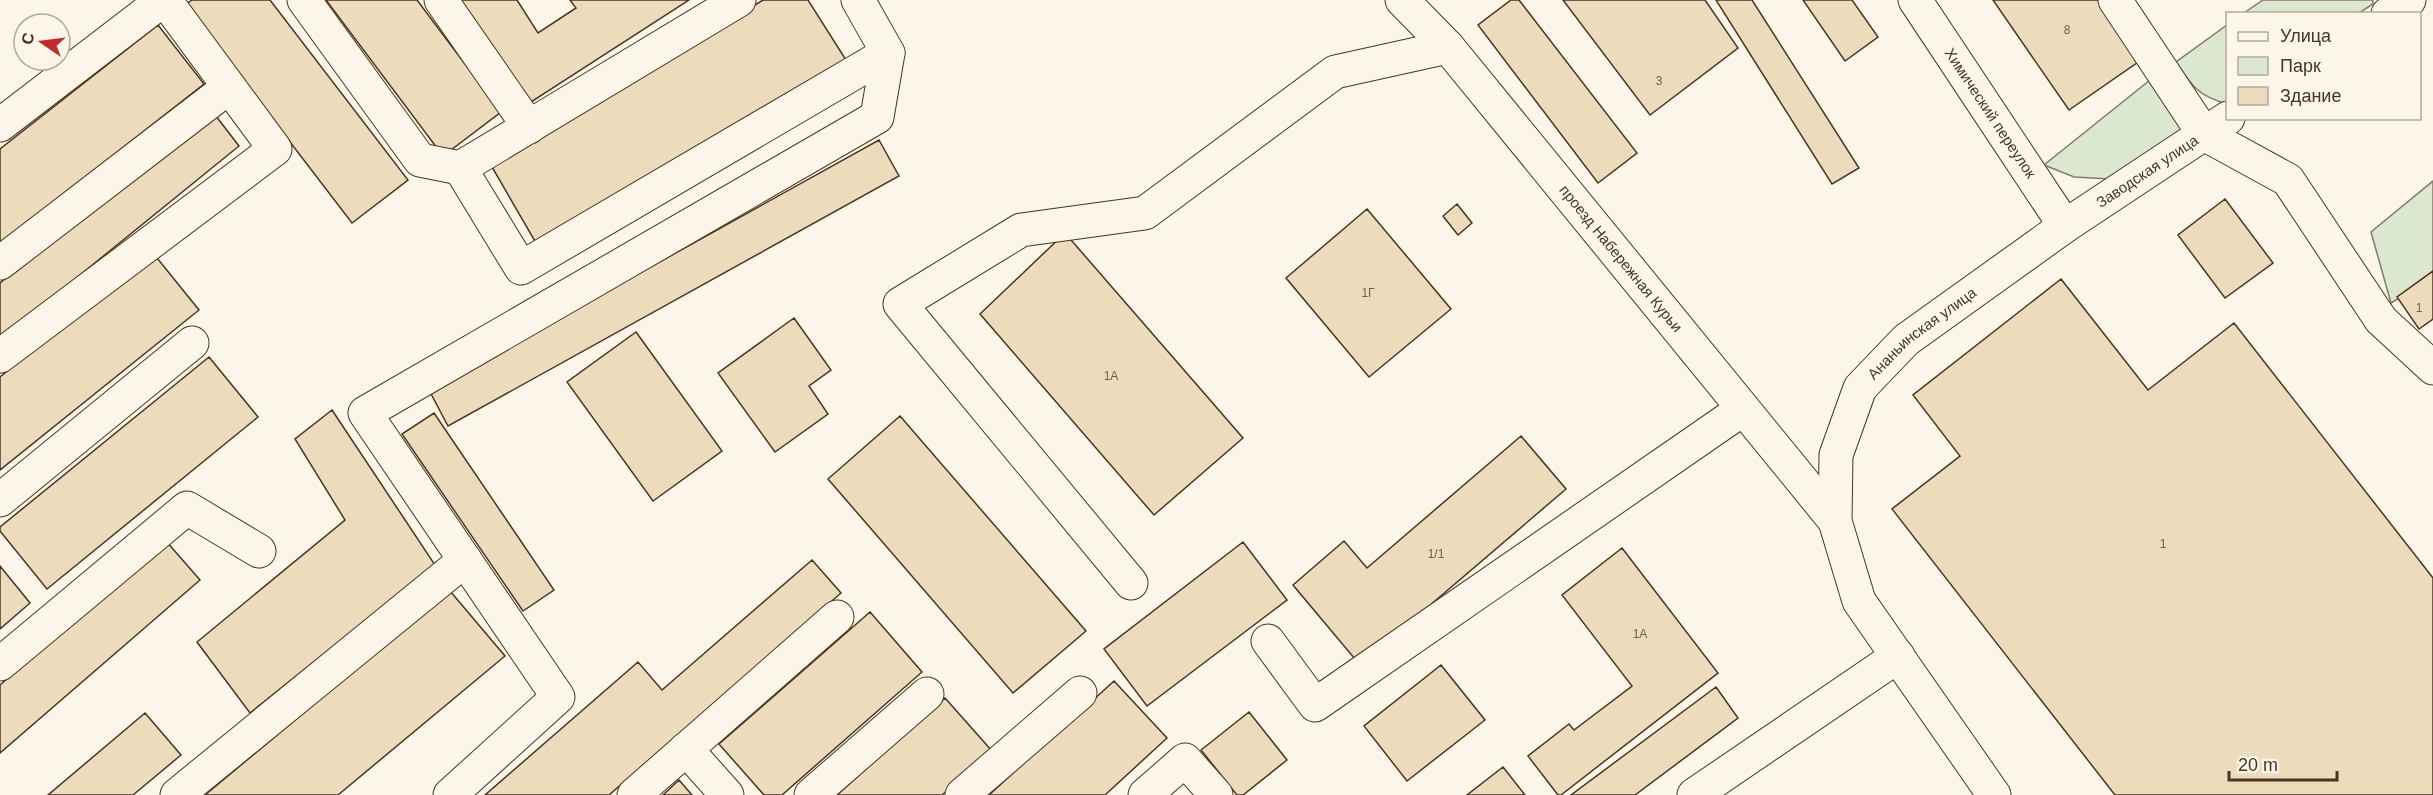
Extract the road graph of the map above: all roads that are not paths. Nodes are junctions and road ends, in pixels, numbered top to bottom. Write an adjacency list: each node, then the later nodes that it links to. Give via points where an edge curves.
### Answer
1 (164, 0): 13 (street); 14 (street)
2 (304, 0): 17 (street, via 420,160)
3 (441, 0): 15 (street)
4 (739, 0): 15 (street)
5 (858, 0): 12 (street)
6 (1402, 0): 11 (street, проезд Набережная Курьи)
7 (1915, 0): 18 (street, Химический переулок)
8 (2115, 0): 16 (street)
9 (2409, 0): 10 (street)
10 (2391, 12)
11 (1448, 47): 23 (street, проезд Набережная Курьи); 28 (street, via 1335,72 1145,213 1021,230 900,304)
12 (888, 53): 17 (street, via 521,268); 27 (street, via 878,117 365,413)
13 (229, 87): 19 (street); 21 (street, via 275,149)
14 (0, 125)
15 (529, 126): 17 (street)
16 (2216, 126): 18 (street, Заводская улица); 22 (street, via 2288,180 2381,320)
17 (460, 168)
18 (2065, 226): 25 (street, Ананьинская улица, via 1906,340 1860,387 1836,455)
19 (0, 263)
20 (192, 343): 24 (street)
21 (0, 356)
22 (2433, 368)
23 (1743, 409): 25 (street, проезд Набережная Курьи); 30 (street, via 1315,705)
24 (0, 500)
25 (1835, 521): 31 (street, Ананьинская улица, via 1859,601)
26 (259, 551): 32 (street, via 187,508)
27 (465, 560): 36 (street); 37 (street, via 558,697)
28 (1131, 583)
29 (837, 617): 35 (street)
30 (1268, 641)
31 (1898, 656): 44 (street); 45 (street, Ананьинская улица)
32 (0, 664)
33 (1080, 693): 41 (street)
34 (927, 694): 40 (street)
35 (686, 749): 38 (street); 39 (street)
36 (177, 795)
37 (450, 795)
38 (634, 795)
39 (727, 795)
40 (811, 795)
41 (962, 795)
42 (1145, 795): 43 (street, via 1185,760)
43 (1216, 795)
44 (1694, 795)
45 (1994, 795)

